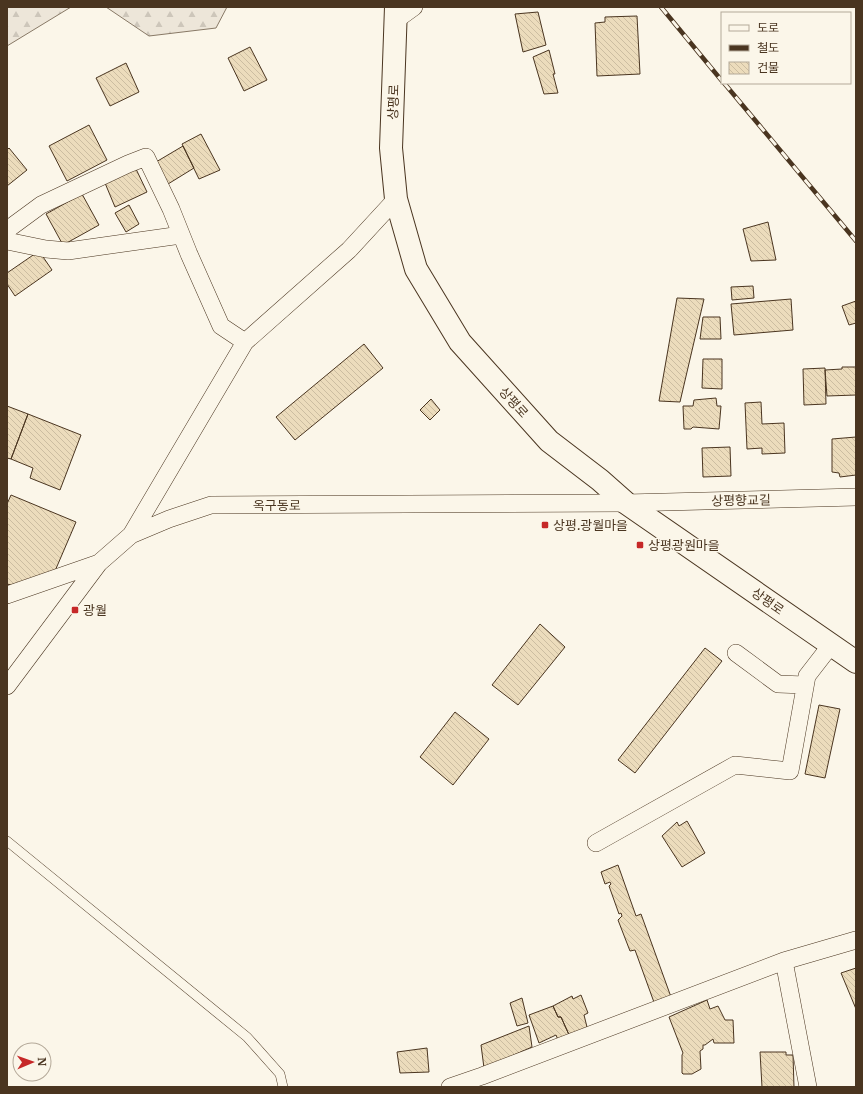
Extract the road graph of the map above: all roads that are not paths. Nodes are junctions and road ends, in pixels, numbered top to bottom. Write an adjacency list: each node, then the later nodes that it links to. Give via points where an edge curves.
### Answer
1 (414, 7): 2 (street)
2 (396, 14): 3 (main road, 상평로, via 391,148)
3 (396, 199): 7 (street, via 349,250); 9 (main road, 상평로, via 416,269 460,342 548,441)
4 (7, 230): 5 (street, via 41,205 146,157)
5 (181, 235): 6 (street, via 68,251); 7 (street, via 221,326)
6 (7, 241)
7 (245, 342): 10 (street)
8 (856, 497): 9 (street, 상평향교길)
9 (626, 503): 10 (street, 옥구동로, via 211,505); 13 (main road, 상평로)
10 (131, 535): 11 (street, 옥구동로)
11 (99, 563): 12 (street); 17 (street, 옥구동로)
12 (7, 595)
13 (831, 645): 15 (main road, 상평로); 16 (street, via 807,676)
14 (736, 653): 16 (street, via 778,684)
15 (856, 662)
16 (805, 685): 19 (street, via 790,771 735,765)
17 (7, 686)
18 (7, 841): 23 (lane, via 247,1037 280,1074)
19 (596, 843)
20 (856, 940): 21 (street)
21 (784, 961): 22 (street); 25 (street)
22 (482, 1082): 24 (street)
23 (283, 1087)
24 (450, 1087)
25 (808, 1087)

